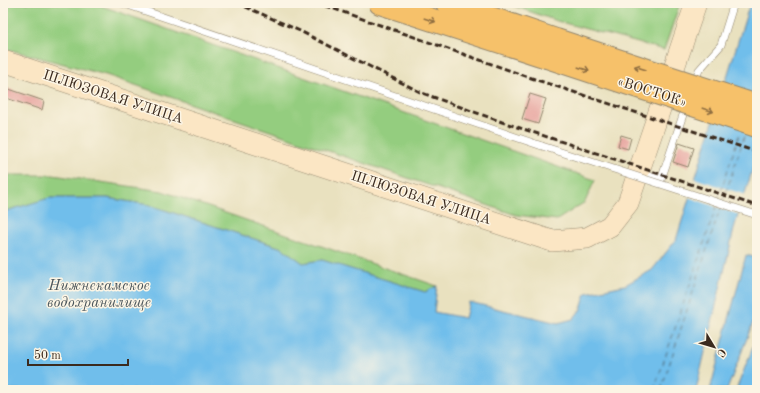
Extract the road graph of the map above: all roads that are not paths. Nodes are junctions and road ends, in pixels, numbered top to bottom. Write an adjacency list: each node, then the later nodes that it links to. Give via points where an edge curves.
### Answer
1 (122, 3): 13 (lane, bridge, via 542,146)
2 (380, 3): 6 (main road, one-way to 6)
3 (447, 3): 6 (main road)
4 (696, 3): 8 (street, ШЛЮЗОВАЯ УЛИЦА)
5 (734, 3): 9 (lane, via 721,45 699,70)
6 (551, 48): 10 (main road, «ВОСТОК», one-way to 6, bridge); 11 (main road, «ВОСТОК», one-way to 11, bridge)
7 (3, 62): 12 (street, ШЛЮЗОВАЯ УЛИЦА, via 552,241 587,238 610,226 628,203)
8 (669, 82): 9 (lane); 12 (street, ШЛЮЗОВАЯ УЛИЦА)
9 (690, 92): 12 (lane, via 661,180)
10 (757, 106)
11 (757, 126)
12 (639, 172)
13 (757, 215)

